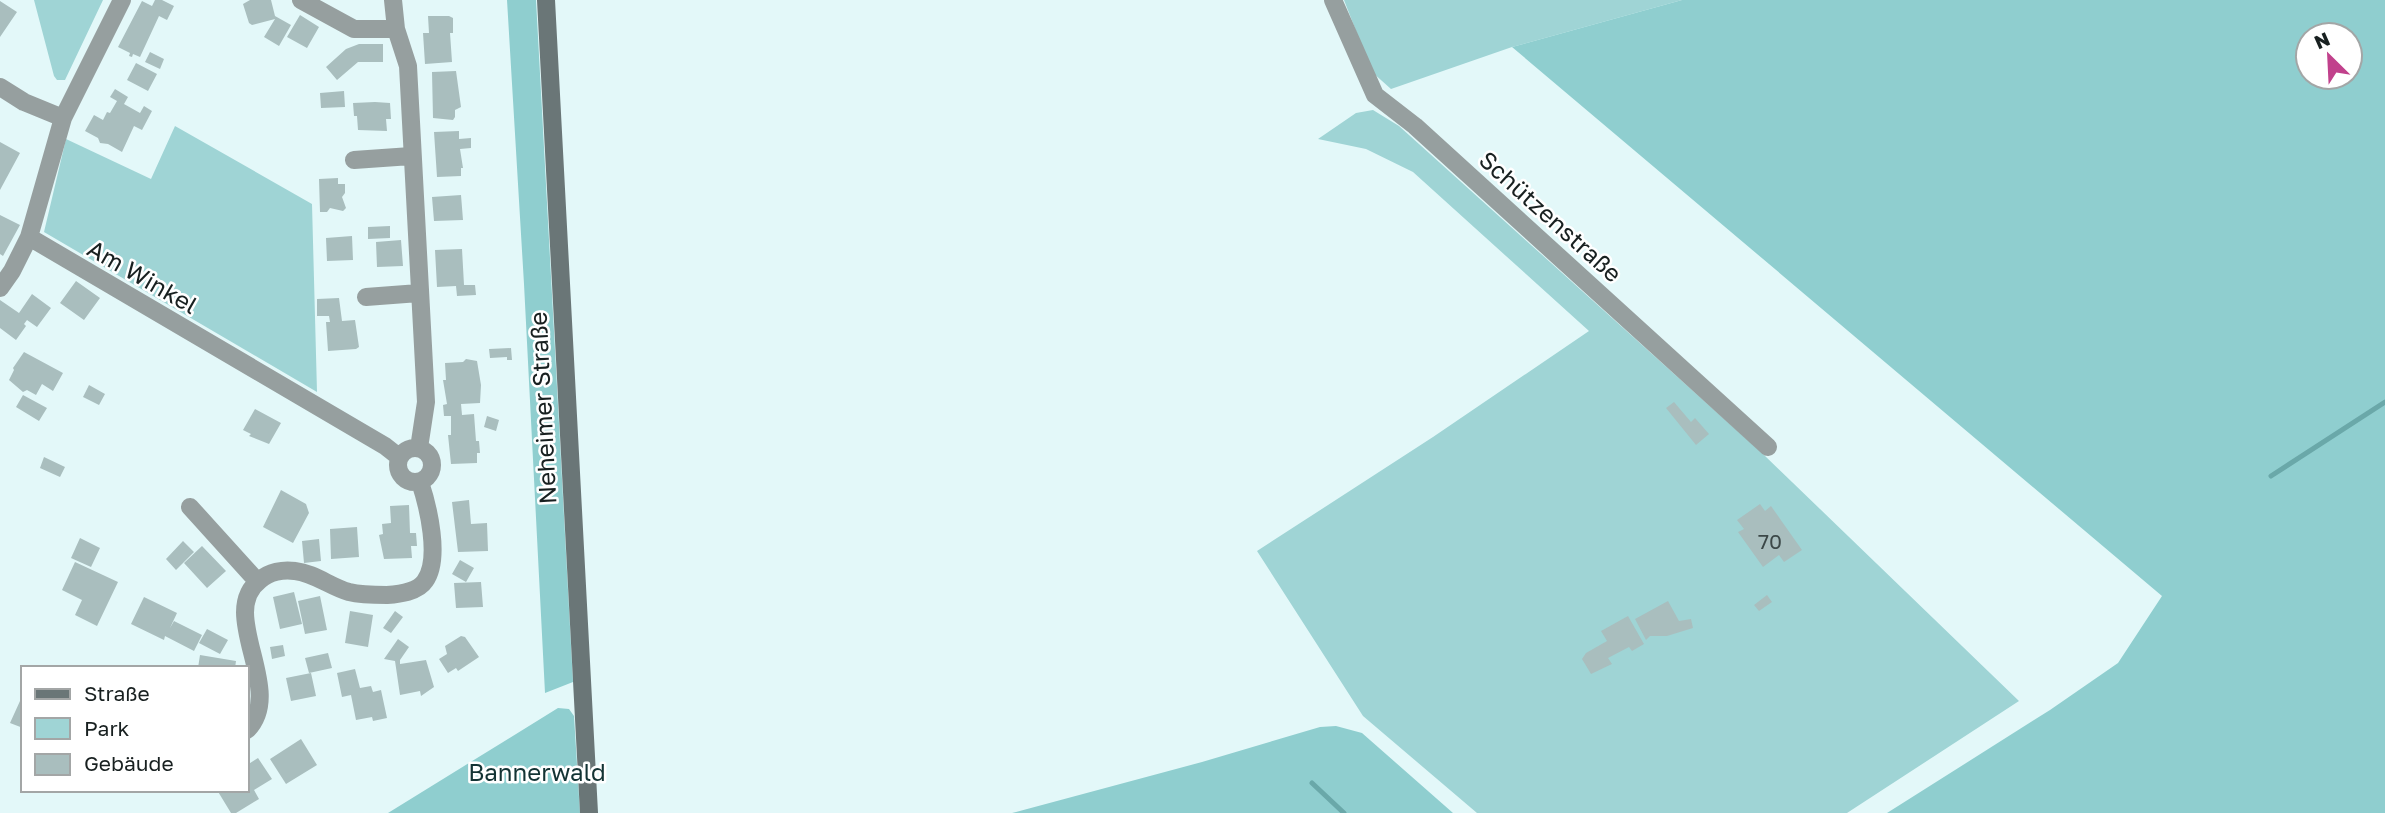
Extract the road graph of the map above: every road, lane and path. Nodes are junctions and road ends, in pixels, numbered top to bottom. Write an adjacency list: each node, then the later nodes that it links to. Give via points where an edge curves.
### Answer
1 (122, 0): 8 (street)
2 (301, 0): 6 (street, via 354,29)
3 (393, 0): 6 (street)
4 (546, 0): 22 (main road, Neheimer Straße)
5 (1334, 0): 15 (street, Schützenstraße, via 1375,95 1415,126)
6 (397, 29): 9 (street, via 408,66)
7 (0, 87): 8 (street)
8 (63, 118): 11 (street)
9 (411, 156): 10 (street); 13 (street)
10 (354, 160)
11 (29, 237): 12 (street); 17 (street, Am Winkel)
12 (0, 288)
13 (419, 293): 14 (street); 16 (street, via 426,402)
14 (366, 297)
15 (1768, 447)
16 (419, 448): 17 (street, via 407,449); 18 (street, via 426,451 432,465)
17 (399, 457): 18 (street, via 401,476)
18 (420, 482): 20 (street, via 431,523 432,558 425,583 411,591 373,595 352,593 292,570)
19 (190, 507): 20 (street)
20 (257, 581): 21 (street, via 245,611 260,700)
21 (248, 728)
22 (589, 813)

